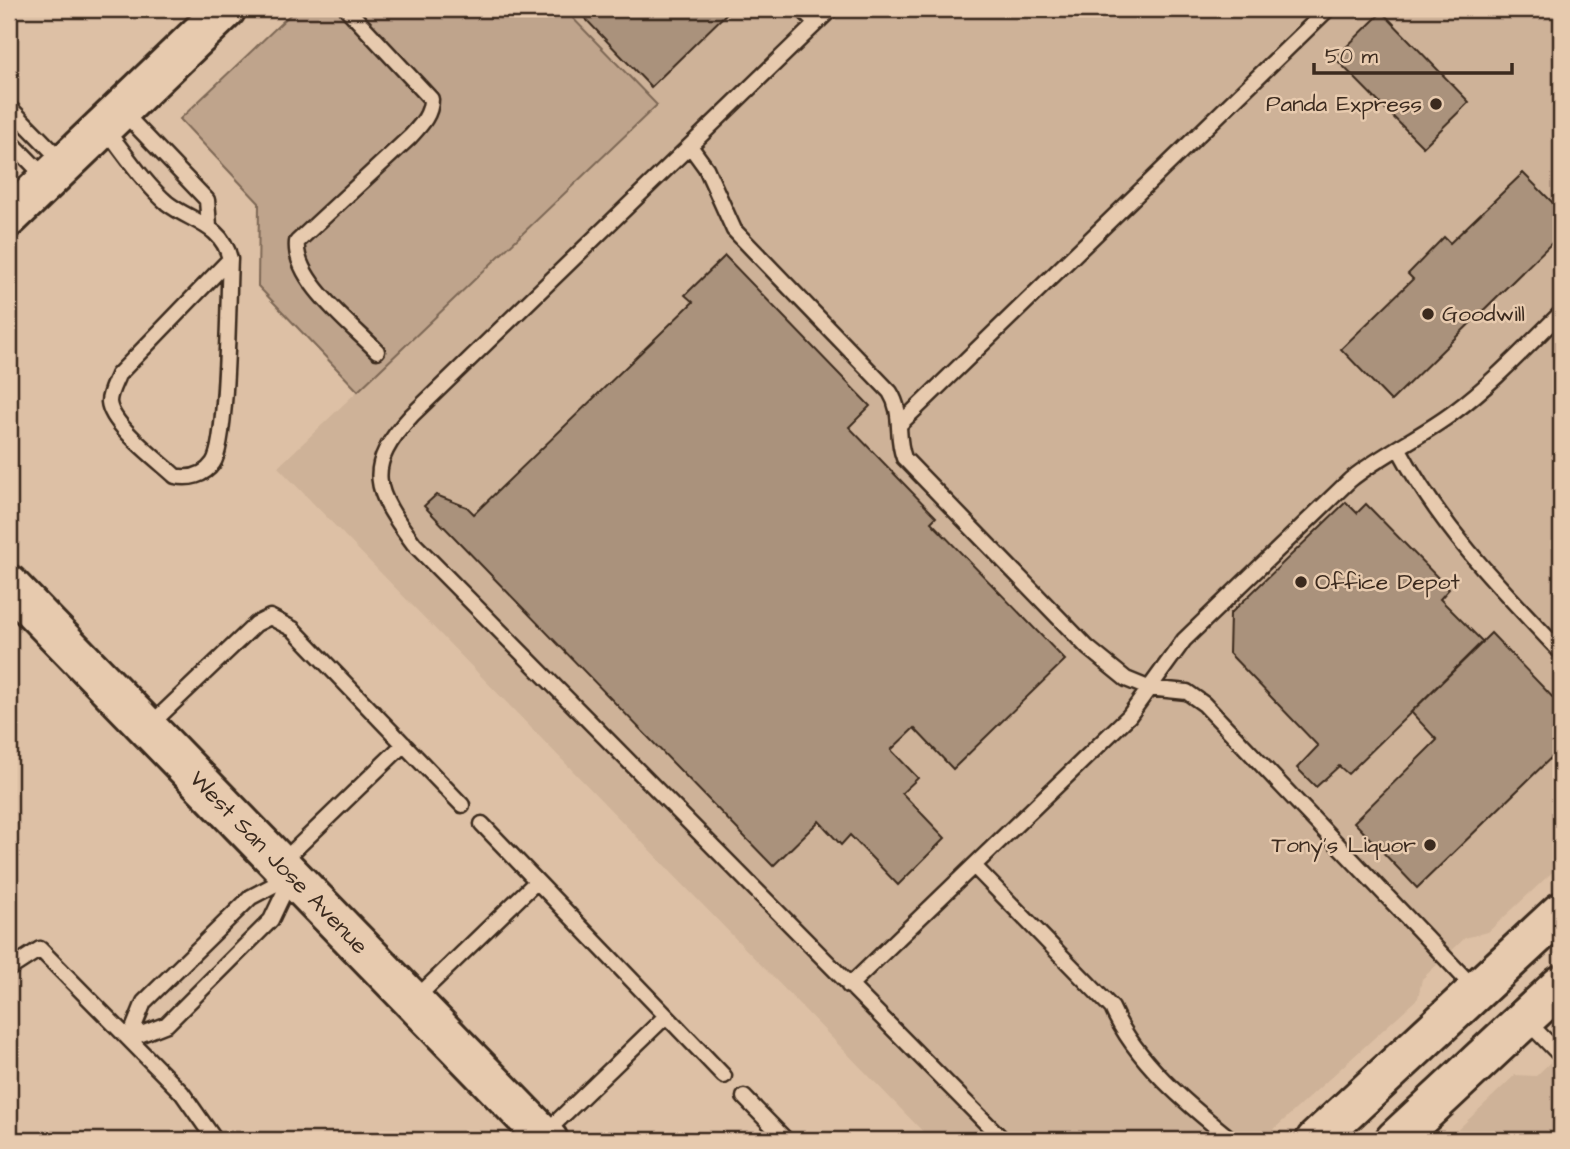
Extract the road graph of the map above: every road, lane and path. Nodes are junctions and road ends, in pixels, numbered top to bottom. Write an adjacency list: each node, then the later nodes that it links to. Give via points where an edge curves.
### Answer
1 (226, 9): 8 (street)
2 (347, 9): 16 (lane, via 431,99 424,121 410,137 297,242 298,262 307,279)
3 (802, 9): 6 (lane)
4 (831, 9): 6 (lane)
5 (1328, 9): 17 (lane)
6 (816, 23): 10 (lane)
7 (9, 107): 11 (lane)
8 (112, 118): 11 (street); 13 (lane, via 168,203); 13 (lane, via 207,200)
9 (9, 140): 11 (lane)
10 (690, 146): 17 (lane, via 706,168 734,229 890,393 898,406); 33 (lane, via 392,437 379,464 379,488 414,544)
11 (55, 172): 12 (street)
12 (9, 217)
13 (209, 226): 14 (lane, via 227,247)
14 (230, 259): 14 (lane, via 223,411 214,462 187,479 175,476 115,419 109,402 118,375)
15 (1561, 313): 18 (lane, via 1481,390)
16 (377, 351)
17 (900, 424): 21 (lane, via 897,441 904,458 1088,648 1126,679)
18 (1399, 449): 20 (lane, via 1423,495 1465,551); 21 (lane, via 1350,480 1185,640)
19 (9, 585): 22 (street, West San Jose Avenue)
20 (1561, 652)
21 (1148, 688): 26 (lane, via 1129,716); 34 (lane, via 1187,692 1205,704)
22 (147, 728): 23 (lane, via 256,624 270,617 293,629); 27 (street, West San Jose Avenue)
23 (404, 744): 24 (lane); 27 (lane)
24 (462, 805)
25 (482, 824): 28 (lane)
26 (974, 866): 33 (lane); 46 (lane, via 1112,1008 1121,1029 1145,1059)
27 (286, 870): 35 (street, West San Jose Avenue); 38 (lane, via 251,897 144,1002); 38 (lane, via 271,920 167,1024)
28 (536, 881): 35 (lane); 36 (lane)
29 (1561, 912): 34 (street)
30 (1561, 947): 37 (street, via 1530,978 1522,993)
31 (9, 969): 38 (lane, via 40,949)
32 (1561, 985): 37 (street)
33 (849, 986): 45 (lane)
34 (1478, 992): 47 (street); 48 (street, via 1477,1024 1382,1119)
35 (412, 1001): 42 (street, West San Jose Avenue)
36 (666, 1016): 40 (lane); 42 (lane)
37 (1525, 1019): 39 (lane); 49 (street)
38 (129, 1039): 43 (lane, via 182,1093)
39 (1561, 1056)
40 (724, 1076)
41 (744, 1097): 44 (lane)
42 (545, 1138)
43 (215, 1140)
44 (786, 1140)
45 (1003, 1140)
46 (1232, 1140)
47 (1316, 1140)
48 (1381, 1140)
49 (1395, 1140)

